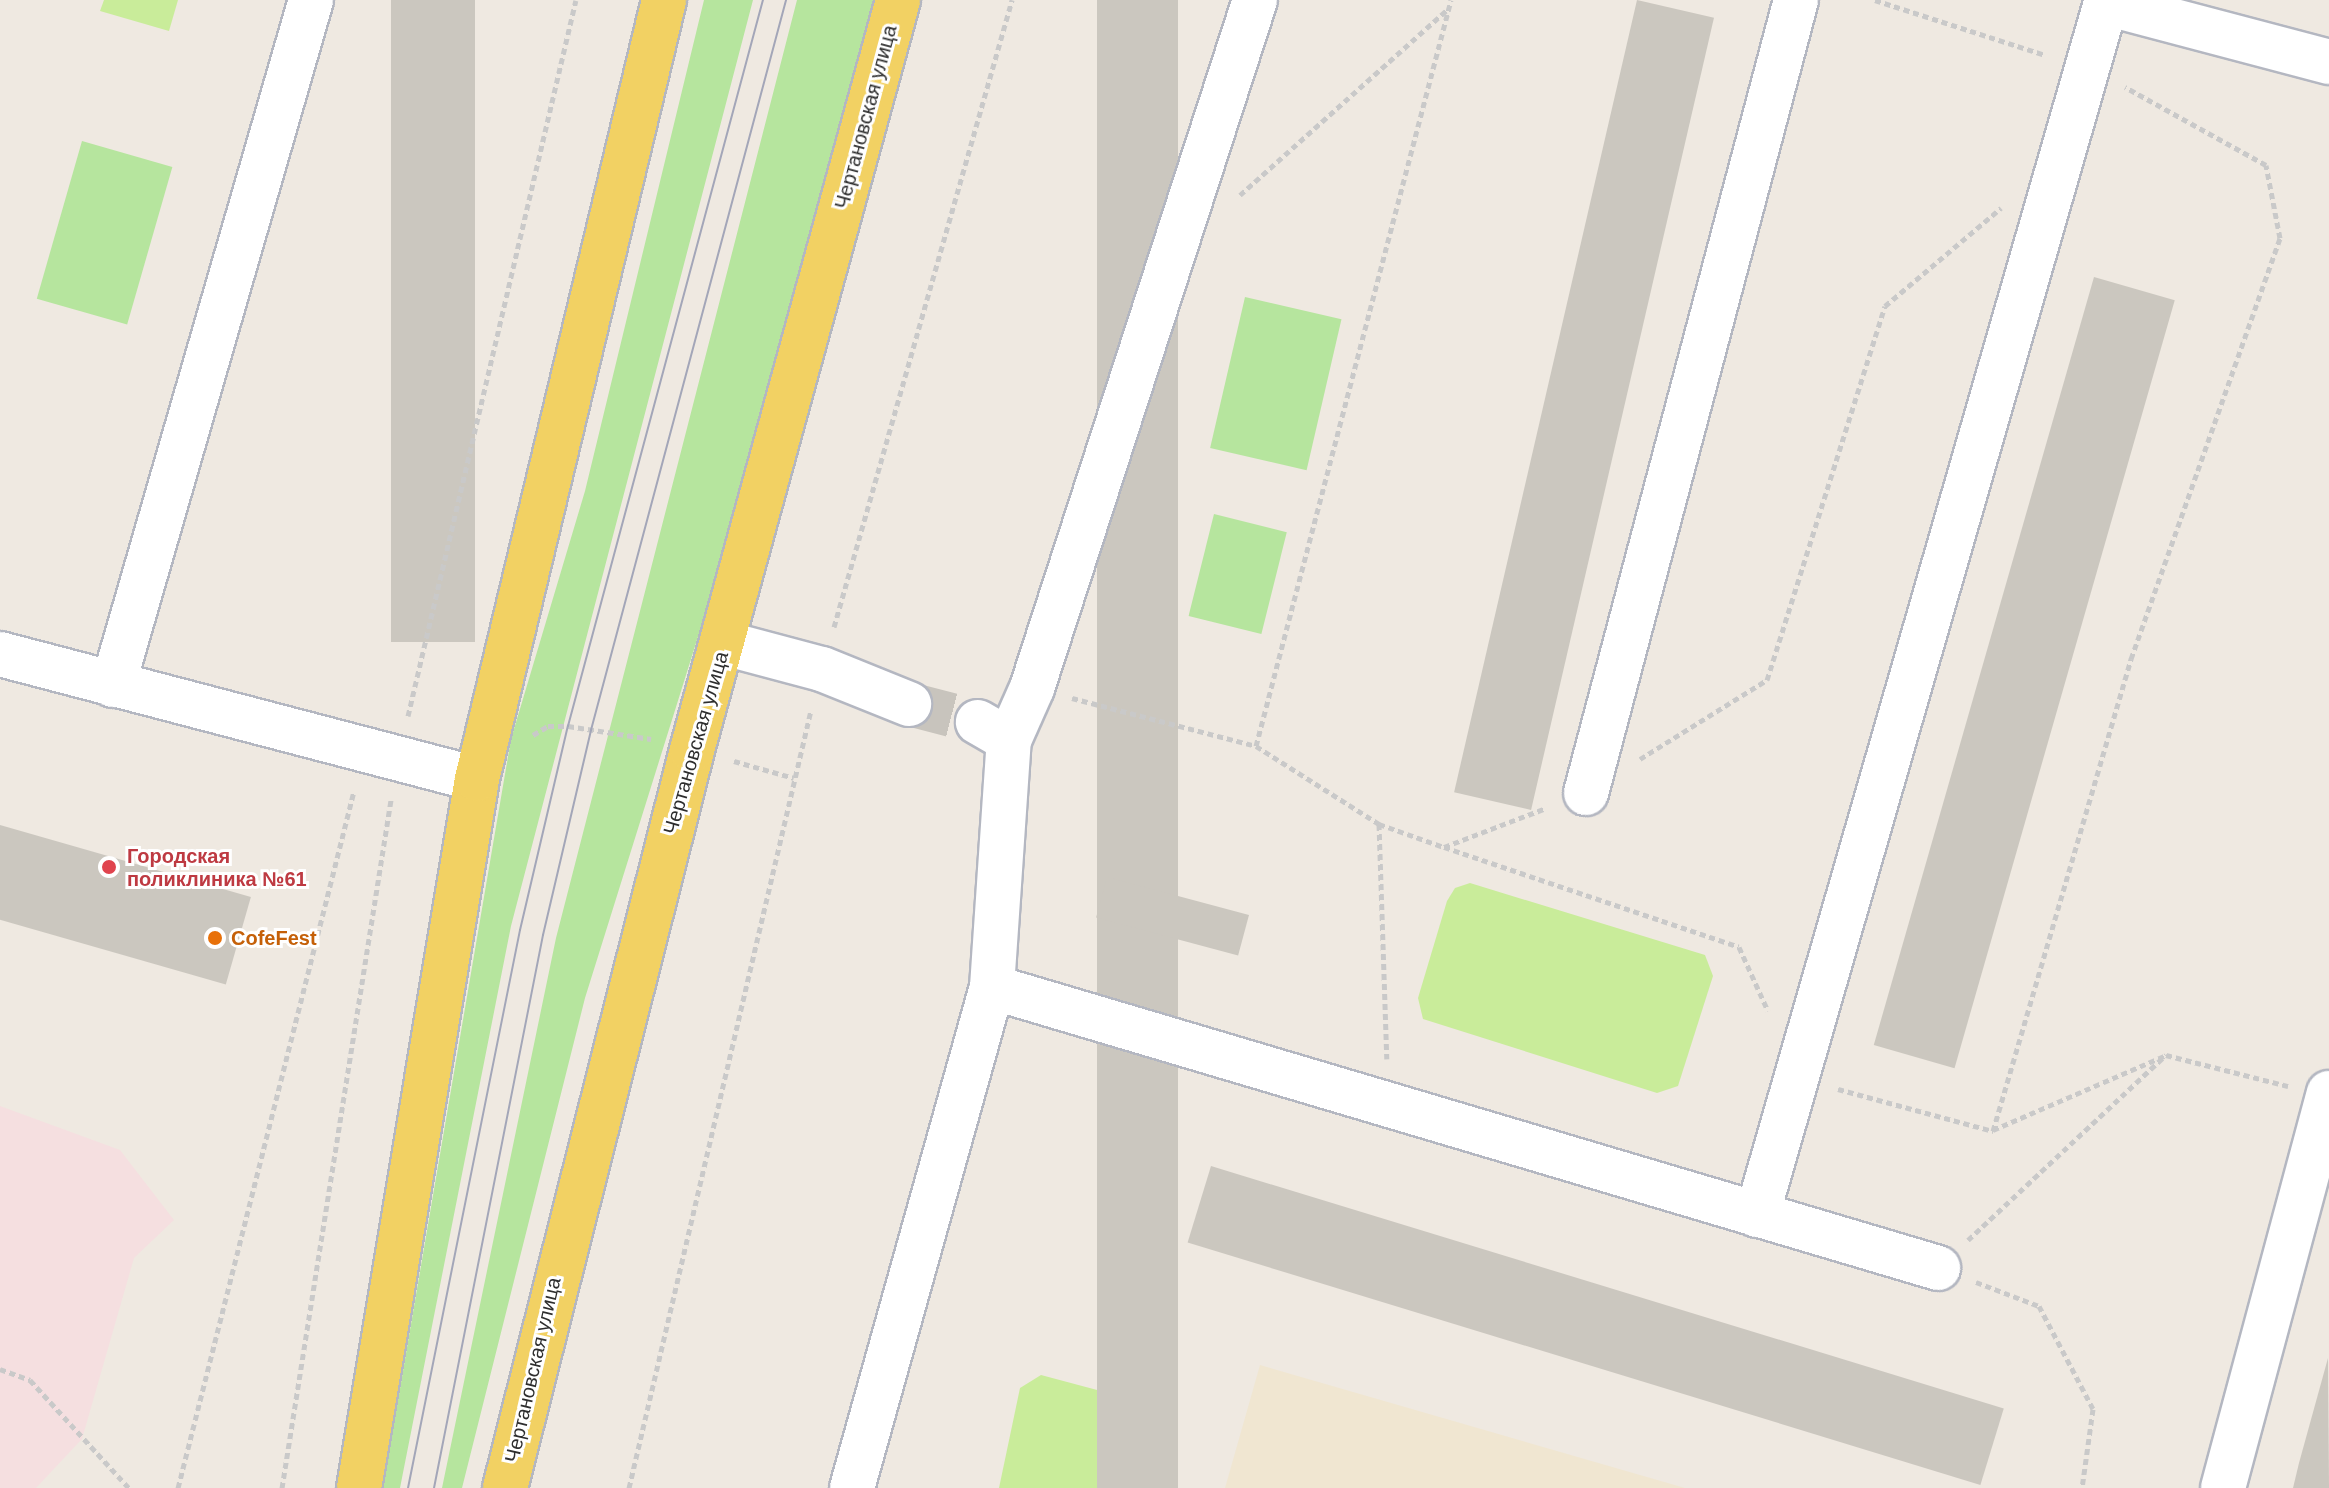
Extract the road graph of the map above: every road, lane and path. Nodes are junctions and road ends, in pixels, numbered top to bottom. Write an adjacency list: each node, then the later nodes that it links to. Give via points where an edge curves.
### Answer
1 (311, 0): 18 (lane)
2 (664, 0): 25 (main road)
3 (898, 0): 15 (main road, Чертановская улица)
4 (1012, 0): 17 (path)
5 (1255, 0): 13 (lane)
6 (1451, 0): 10 (path)
7 (1796, 0): 26 (lane)
8 (1875, 0): 12 (path)
9 (2100, 2): 11 (lane); 12 (lane)
10 (1448, 9): 13 (path, via 1237,198); 23 (path)
11 (2329, 62)
12 (2090, 70): 33 (lane); 35 (path, via 2266,165 2280,238 2131,659)
13 (1192, 195): 19 (lane)
14 (2006, 204): 26 (path, via 1885,306 1767,680)
15 (724, 643): 17 (lane); 42 (main road, Чертановская улица, via 572,1206)
16 (0, 654): 18 (lane)
17 (822, 669): 20 (lane); 43 (path)
18 (113, 685): 24 (lane)
19 (1032, 688): 23 (path); 30 (lane, via 994,731)
20 (909, 704)
21 (526, 739): 22 (path, via 548,726 568,726)
22 (667, 741)
23 (1256, 746): 27 (path)
24 (364, 751): 25 (lane); 40 (path)
25 (477, 779): 41 (main road)
26 (1586, 793): 28 (path)
27 (1379, 824): 28 (path); 31 (path)
28 (1444, 847): 29 (path)
29 (1739, 947)
30 (992, 987): 36 (lane); 44 (lane)
31 (1383, 1022)
32 (2166, 1055): 34 (path); 35 (path); 37 (path)
33 (1800, 1078): 35 (path); 36 (lane)
34 (2329, 1094): 46 (lane)
35 (1993, 1131)
36 (1757, 1215): 37 (lane)
37 (1938, 1268): 45 (path, via 2039,1306 2093,1409)
38 (0, 1369): 39 (path, via 30,1380)
39 (129, 1488)
40 (178, 1488)
41 (359, 1488)
42 (505, 1488)
43 (629, 1488)
44 (852, 1488)
45 (2082, 1488)
46 (2223, 1488)

